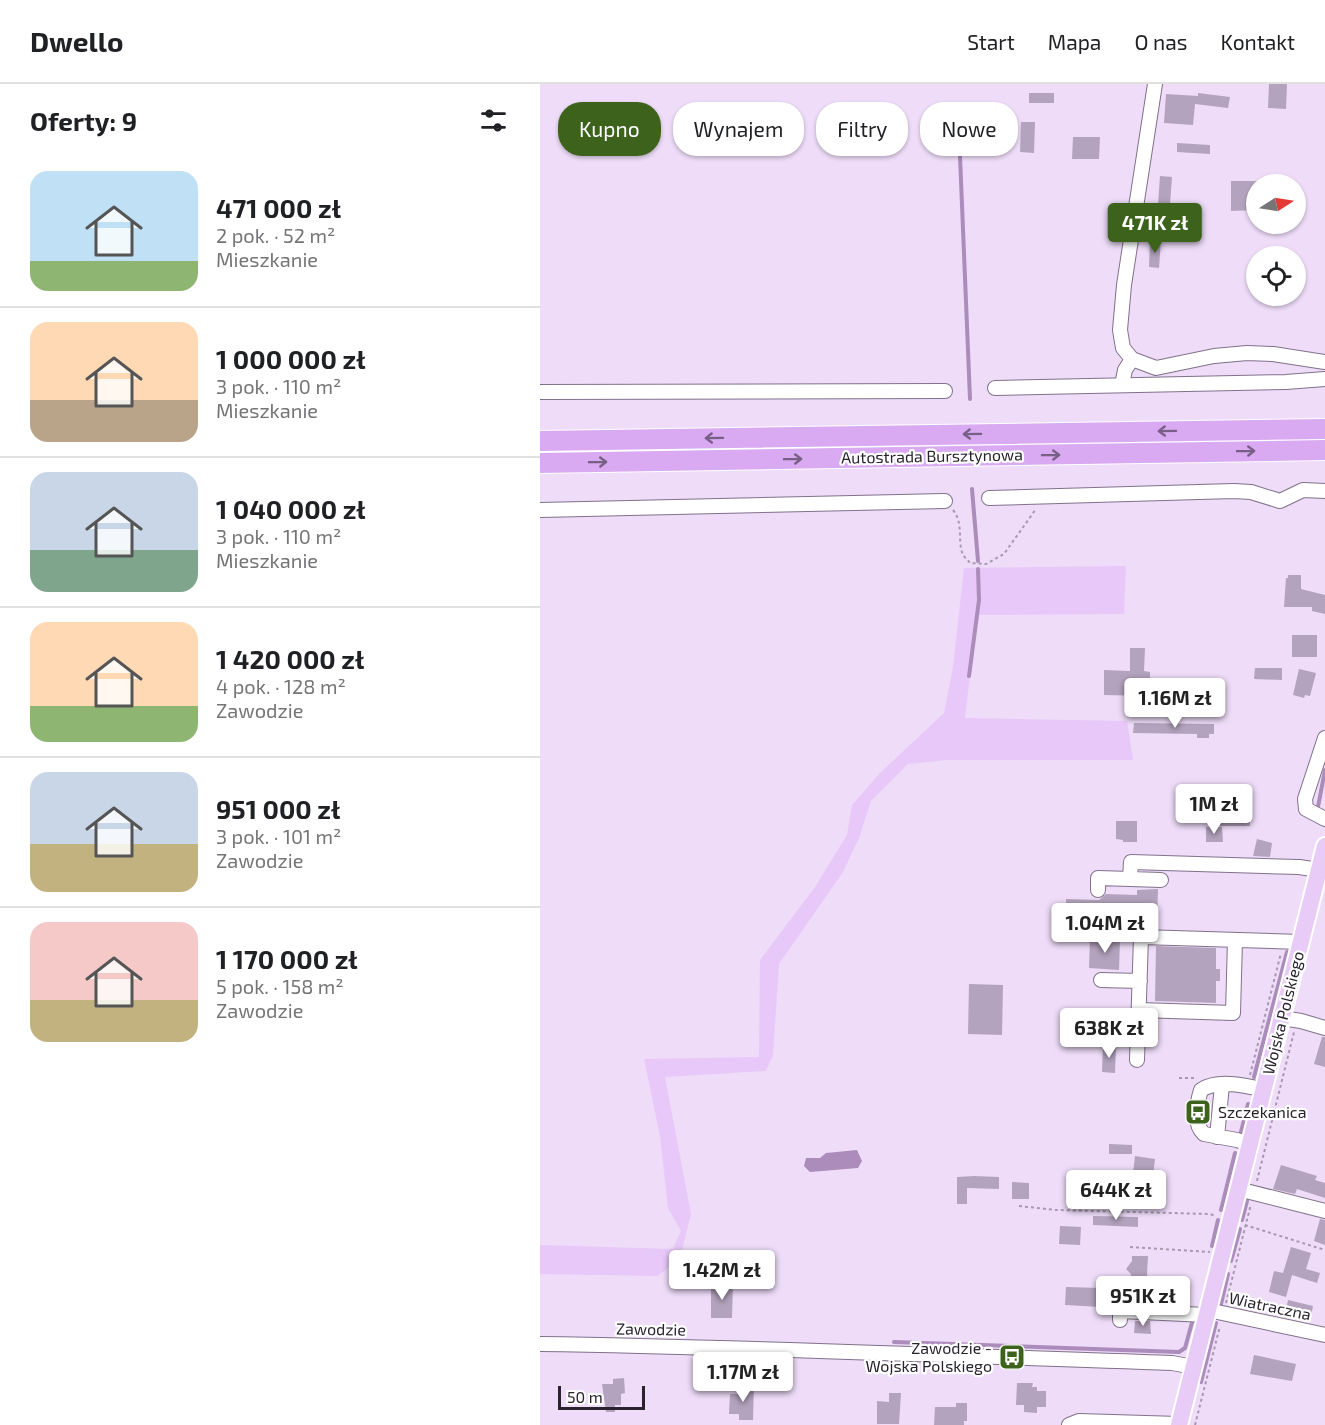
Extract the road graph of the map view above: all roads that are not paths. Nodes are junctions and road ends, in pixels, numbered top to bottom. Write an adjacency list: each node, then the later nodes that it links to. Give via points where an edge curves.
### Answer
1 (1155, 84): 2 (street, via 1120,330 1123,348)
2 (1132, 359): 3 (street, via 1156,368 1247,353); 5 (street)
3 (1325, 362)
4 (1325, 379): 5 (street)
5 (1122, 385): 6 (street)
6 (995, 388)
7 (945, 391): 8 (street)
8 (540, 392)
9 (1325, 429): 10 (highway, Autostrada Bursztynowa, one-way to 10)
10 (540, 441)
11 (1325, 450): 12 (highway, Autostrada Bursztynowa, one-way to 11)
12 (540, 463)
13 (1325, 490): 14 (street, via 1303,490 1280,501 1234,491)
14 (989, 498)
15 (945, 501): 16 (street)
16 (540, 510)
17 (1325, 738): 18 (street, via 1305,799 1306,809)
18 (1325, 819)
19 (1325, 846): 20 (main road, Wojska Polskiego)
20 (1321, 872): 21 (street, via 1299,867 1131,862); 25 (main road, Wojska Polskiego)
21 (1130, 879): 22 (street); 23 (street, via 1098,878)
22 (1161, 880)
23 (1098, 890)
24 (1235, 940): 25 (street); 27 (street, via 1141,937); 28 (street, via 1233,1013)
25 (1301, 942): 29 (main road, Wojska Polskiego)
26 (1101, 980): 27 (street)
27 (1140, 981): 28 (street)
28 (1139, 1010): 31 (street)
29 (1289, 1019): 30 (street); 33 (main road, Wojska Polskiego)
30 (1325, 1028)
31 (1137, 1060)
32 (1222, 1085): 33 (street); 34 (street); 34 (street, via 1206,1086 1198,1099 1200,1131)
33 (1256, 1088): 35 (main road, Wojska Polskiego)
34 (1217, 1137): 35 (street)
35 (1250, 1144): 36 (main road, Wojska Polskiego)
36 (1246, 1191): 37 (street); 38 (main road, Wojska Polskiego, via 1238,1223 1221,1257)
37 (1325, 1211)
38 (1212, 1313): 39 (street, Wiatraczna, via 1120,1311); 40 (street, Wiatraczna); 42 (main road, Wojska Polskiego)
39 (1120, 1320)
40 (1325, 1335)
41 (540, 1344): 42 (street, Zawodzie, via 988,1356)
42 (1194, 1367): 44 (main road, Wojska Polskiego)
43 (1069, 1425): 44 (street, via 1079,1421)
44 (1184, 1425)

